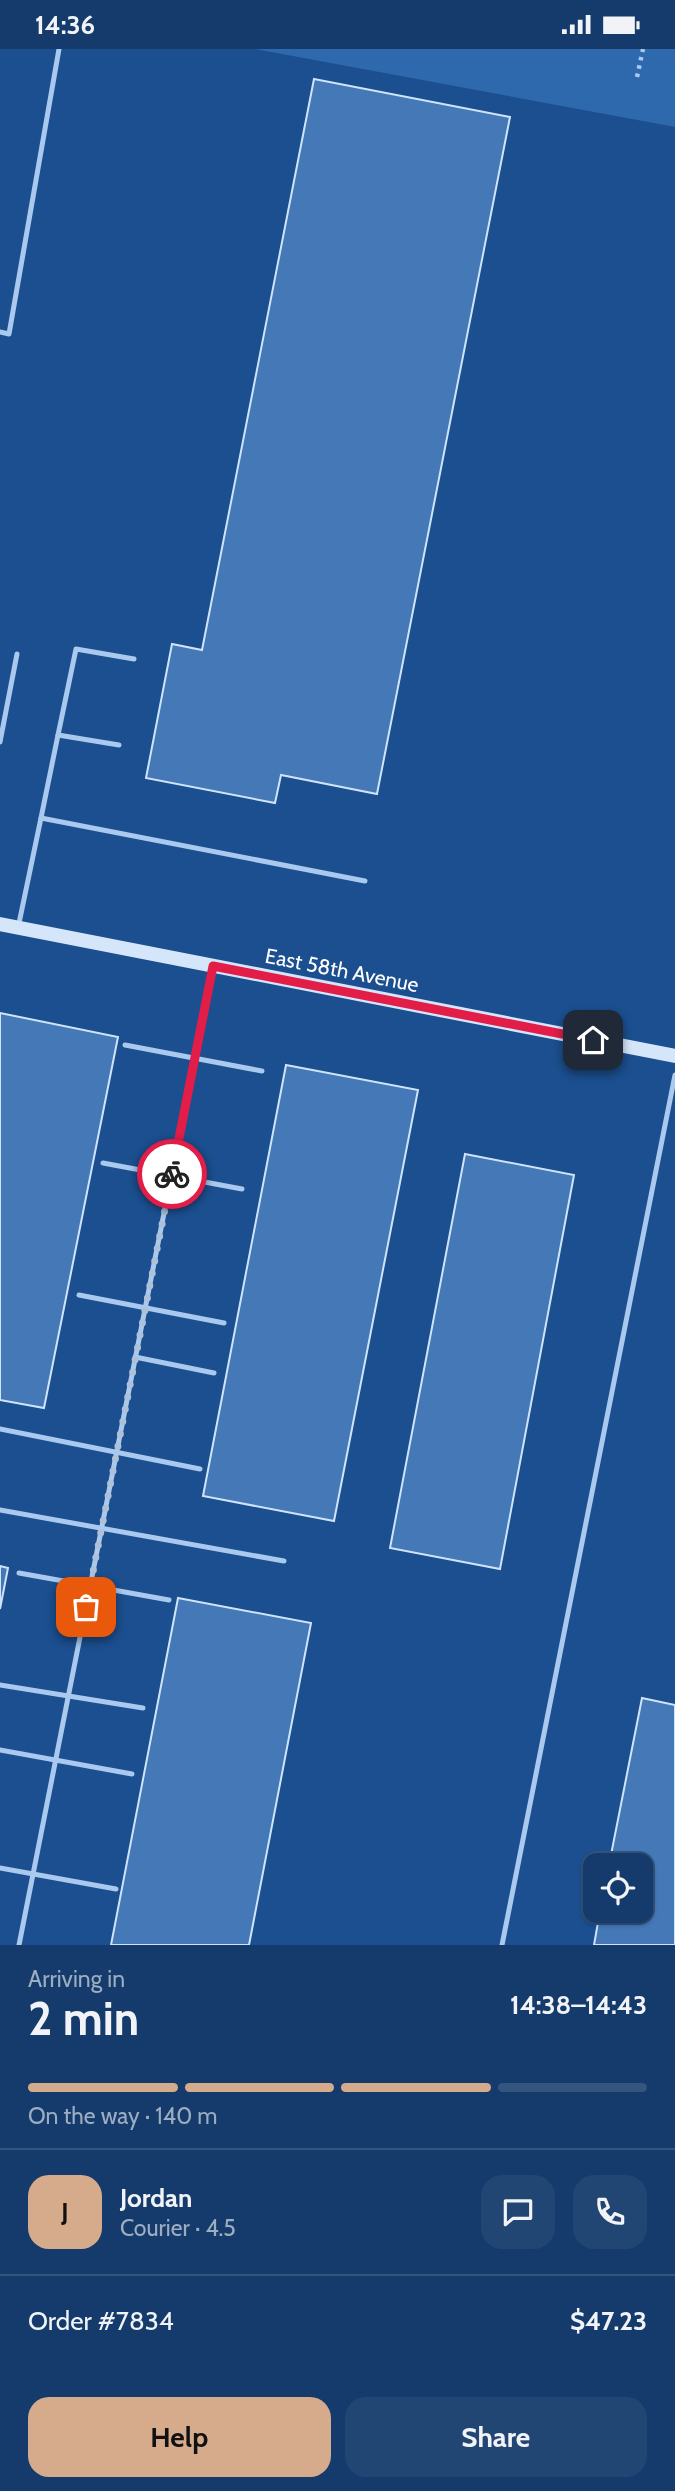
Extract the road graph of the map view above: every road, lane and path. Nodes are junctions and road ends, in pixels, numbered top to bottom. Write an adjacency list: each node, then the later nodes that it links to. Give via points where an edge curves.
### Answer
1 (59, 49): 4 (lane, via 9,334)
2 (643, 49): 3 (path)
3 (637, 77)
4 (0, 333)
5 (17, 654): 8 (lane)
6 (134, 659): 7 (lane, via 76,649)
7 (58, 735): 9 (lane); 10 (lane)
8 (0, 742)
9 (119, 745)
10 (41, 818): 11 (lane); 13 (lane)
11 (365, 881)
12 (0, 924): 13 (street, East 58th Avenue)
13 (19, 927): 14 (street, East 58th Avenue)
14 (213, 966): 16 (street, East 58th Avenue); 17 (lane)
15 (125, 1045): 17 (lane)
16 (675, 1056)
17 (195, 1059): 18 (lane); 21 (lane)
18 (262, 1071)
19 (675, 1075): 47 (lane)
20 (103, 1163): 21 (lane)
21 (171, 1176): 22 (lane); 24 (lane)
22 (242, 1189)
23 (79, 1295): 24 (lane)
24 (145, 1308): 25 (lane); 26 (lane)
25 (224, 1323)
26 (135, 1357): 27 (lane); 29 (lane)
27 (214, 1373)
28 (0, 1429): 29 (lane)
29 (116, 1453): 30 (lane); 32 (lane)
30 (200, 1469)
31 (0, 1510): 32 (lane)
32 (102, 1527): 33 (lane); 35 (lane)
33 (284, 1561)
34 (19, 1573): 35 (lane)
35 (90, 1585): 36 (lane); 38 (lane)
36 (169, 1600)
37 (0, 1685): 38 (lane)
38 (68, 1697): 39 (lane); 41 (lane)
39 (143, 1708)
40 (0, 1750): 41 (lane)
41 (55, 1762): 42 (lane); 44 (lane)
42 (132, 1774)
43 (0, 1868): 44 (lane)
44 (33, 1874): 45 (lane); 46 (lane)
45 (116, 1889)
46 (19, 1945)
47 (502, 1945)

